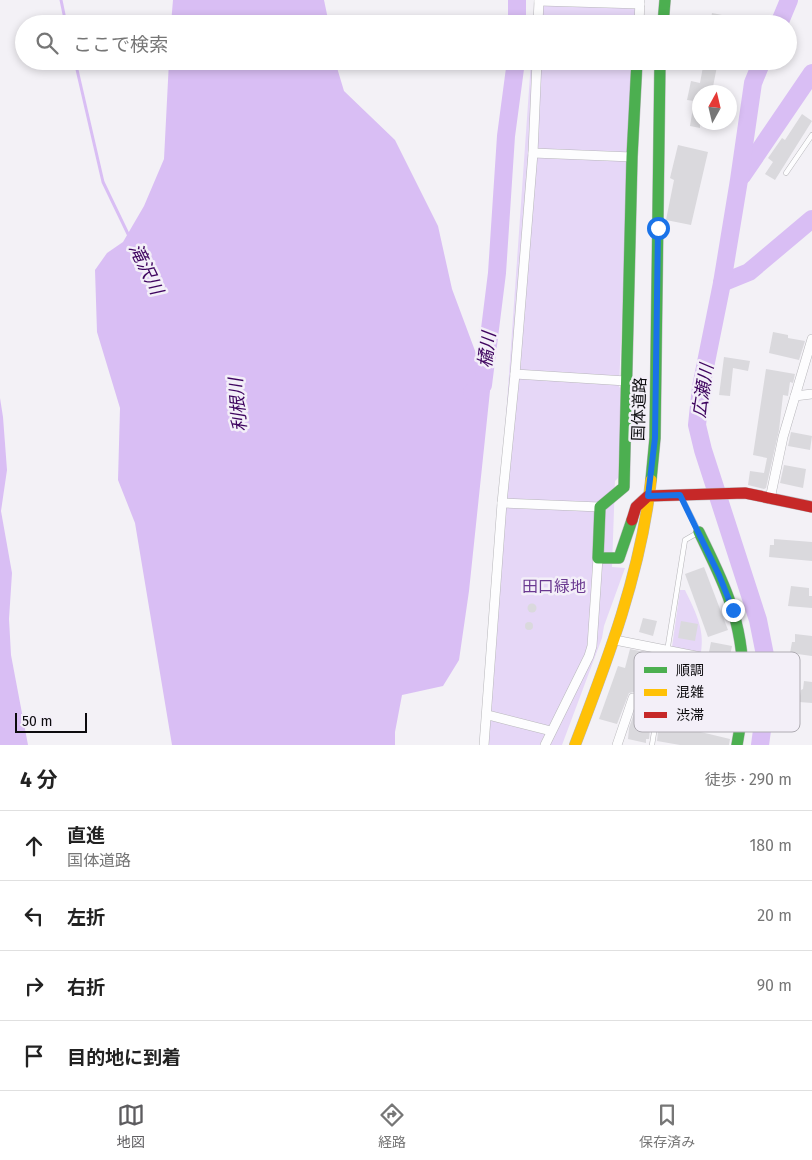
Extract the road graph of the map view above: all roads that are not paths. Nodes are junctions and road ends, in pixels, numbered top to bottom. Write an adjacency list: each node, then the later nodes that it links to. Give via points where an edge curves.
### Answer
1 (665, 0): 6 (street)
2 (539, 1): 3 (street); 4 (street)
3 (640, 2): 5 (street)
4 (538, 15)
5 (639, 15)
6 (664, 15)
7 (537, 70): 11 (street)
8 (637, 70): 12 (street)
9 (660, 70): 20 (street, 国体道路, via 655,438)
10 (812, 135): 13 (lane)
11 (533, 154): 12 (street); 15 (street)
12 (632, 158): 16 (street)
13 (786, 173)
14 (812, 339): 18 (street)
15 (515, 374): 16 (street); 22 (street)
16 (626, 382): 23 (street, via 624,487)
17 (812, 394): 18 (street)
18 (795, 396): 21 (street)
19 (680, 495): 20 (street); 21 (street, via 745,493); 25 (lane)
20 (648, 496): 26 (street, via 636,507 619,558); 27 (street, 国体道路, via 641,545)
21 (770, 499): 24 (street)
22 (502, 503): 23 (street); 32 (street)
23 (600, 507): 26 (street)
24 (812, 507)
25 (699, 532): 28 (lane, via 685,540); 30 (street, via 733,610)
26 (598, 558): 33 (street, via 592,646)
27 (615, 640): 28 (street); 38 (street, 国体道路)
28 (667, 650): 29 (street)
29 (677, 652)
30 (740, 652)
31 (634, 698): 39 (street)
32 (488, 714): 33 (street); 36 (street)
33 (551, 731): 37 (street)
34 (654, 732): 40 (lane)
35 (740, 732): 41 (street)
36 (484, 745)
37 (545, 745)
38 (575, 745)
39 (616, 745)
40 (652, 745)
41 (737, 745)

